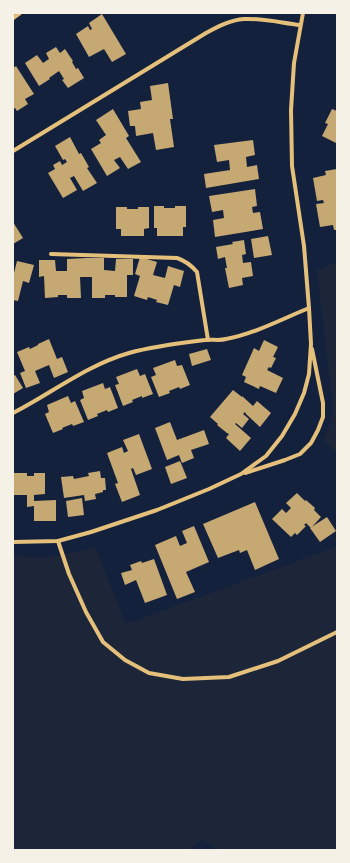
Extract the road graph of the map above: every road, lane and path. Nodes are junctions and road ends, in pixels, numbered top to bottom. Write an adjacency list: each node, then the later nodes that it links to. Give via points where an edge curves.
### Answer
1 (20, 13): 3 (street)
2 (303, 13): 4 (street)
3 (13, 18)
4 (300, 25): 5 (street, via 243,19 223,25); 7 (street, via 291,110 292,166 304,246)
5 (13, 152)
6 (51, 254): 8 (street, via 177,258 185,261 197,272)
7 (309, 308): 8 (street, via 248,333 225,340); 9 (street)
8 (208, 340): 10 (street, via 137,351 102,363)
9 (311, 344): 11 (street, via 309,374 295,414 266,456); 11 (street, via 323,403 323,417 311,443 300,454)
10 (13, 413)
11 (241, 474): 12 (street, via 157,510)
12 (58, 541): 13 (street); 14 (street, via 86,612 103,642 125,660 149,673 183,679 229,677 278,661)
13 (13, 542)
14 (337, 632)

